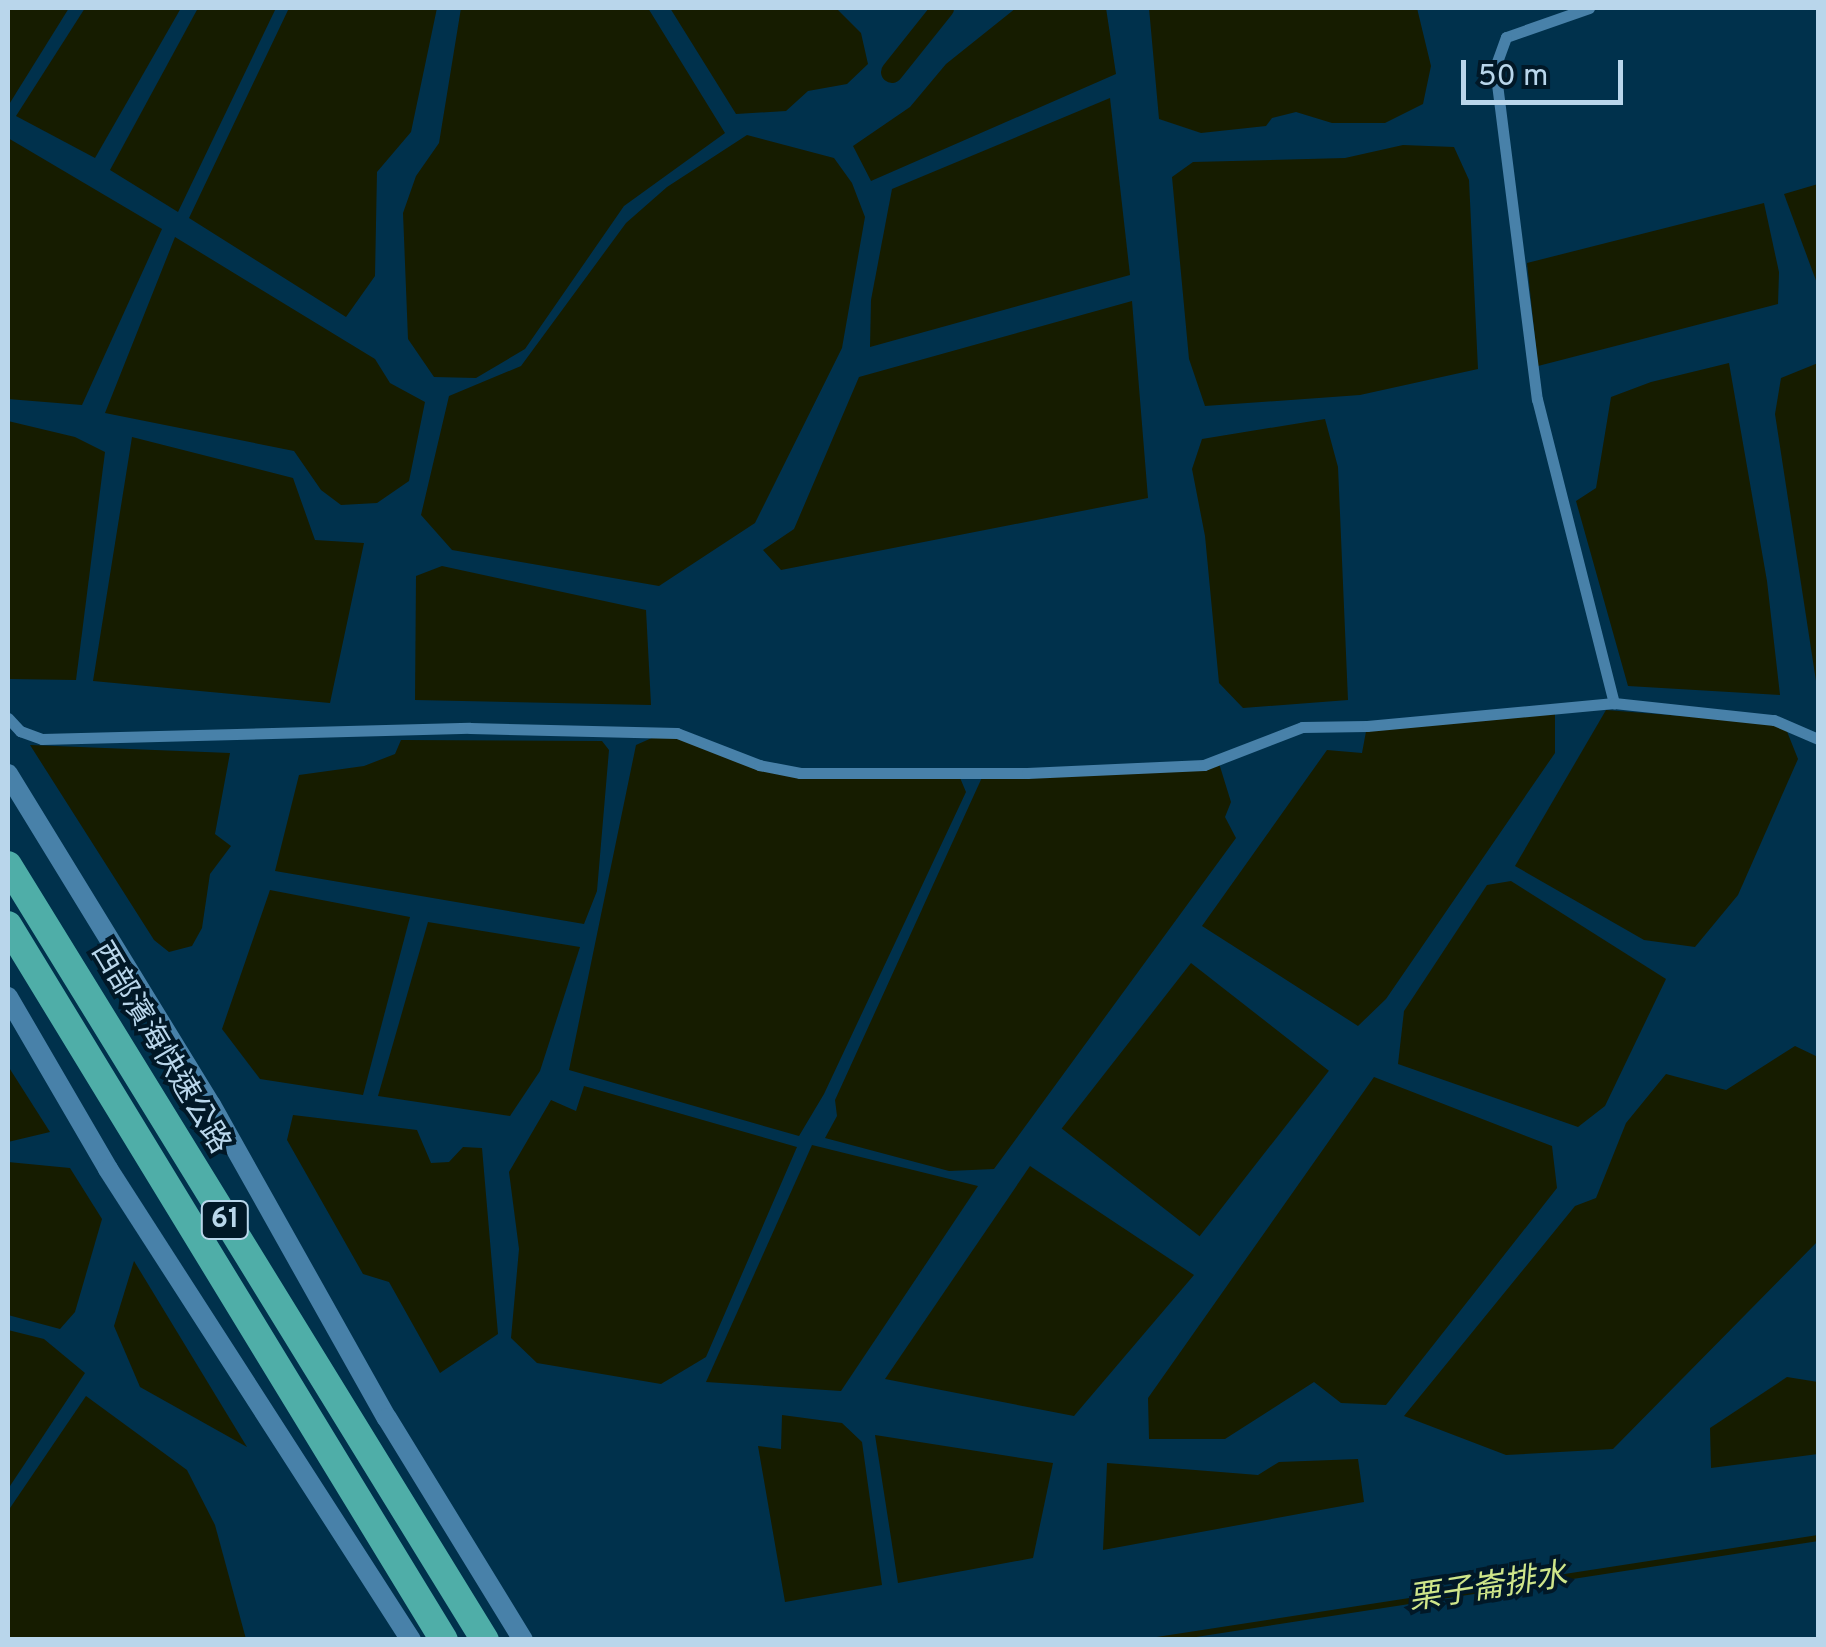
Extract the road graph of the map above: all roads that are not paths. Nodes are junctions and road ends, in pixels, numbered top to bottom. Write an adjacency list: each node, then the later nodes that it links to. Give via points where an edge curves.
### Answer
1 (1589, 8): 2 (lane, via 1506,38 1495,68 1537,399)
2 (1614, 704): 3 (lane, via 1302,727 1204,765 1027,773 800,773 758,765 677,733 470,728 42,739); 4 (lane, via 1774,720)
3 (8, 718)
4 (1818, 739)
5 (8, 774): 12 (street, via 212,1105 387,1418)
6 (8, 865): 11 (highway, 西部濱海快速公路 / 61)
7 (8, 925): 10 (highway, 61)
8 (8, 996): 9 (street, via 108,1169)
9 (411, 1640)
10 (444, 1640)
11 (485, 1640)
12 (523, 1640)

